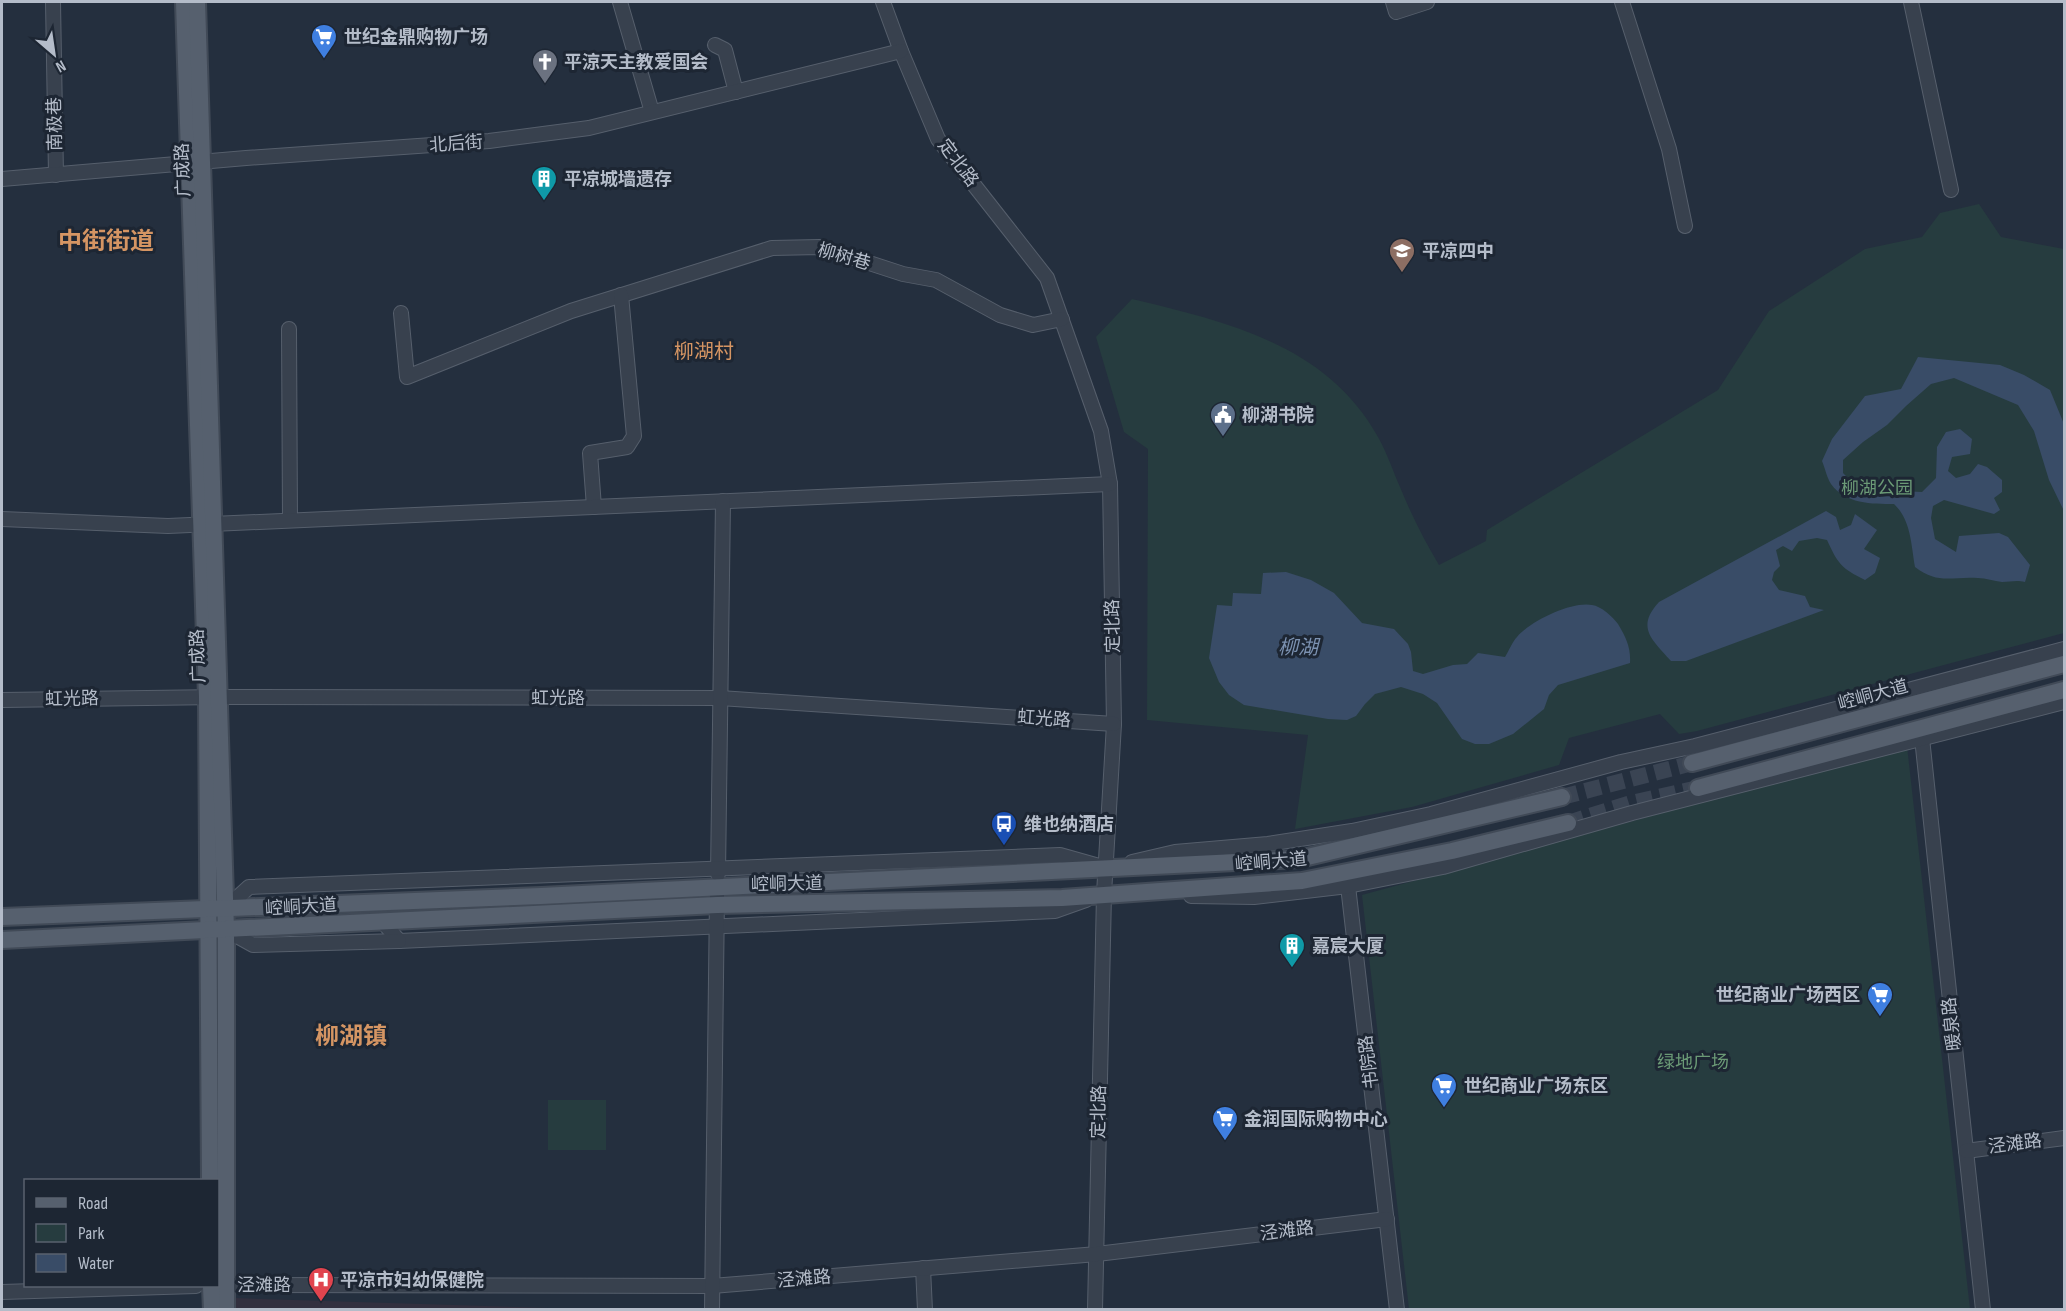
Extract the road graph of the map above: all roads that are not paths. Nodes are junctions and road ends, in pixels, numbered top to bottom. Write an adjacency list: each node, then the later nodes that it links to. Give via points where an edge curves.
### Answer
1 (53, 2): 15 (street, 南极巷)
2 (184, 2): 14 (main road, 广成路)
3 (197, 2): 14 (main road, 广成路)
4 (620, 2): 13 (street)
5 (883, 2): 11 (street, 定北路)
6 (1427, 2): 9 (street)
7 (1622, 2): 18 (street, via 1669,149)
8 (1911, 2): 17 (street)
9 (1394, 7)
10 (715, 45): 12 (street, via 725,50)
11 (901, 51): 12 (street, 北后街); 21 (street, 定北路, via 938,139 1047,278)
12 (736, 92): 13 (street, 北后街)
13 (652, 112): 14 (street, 北后街, via 589,128 489,141)
14 (195, 163): 15 (street, 北后街); 28 (main road, 广成路)
15 (56, 174): 16 (street, 北后街)
16 (2, 179)
17 (1951, 190)
18 (1685, 226)
19 (621, 296): 20 (street, 柳树巷, via 571,311 407,377); 21 (street, 柳树巷, via 772,248 820,247 903,274 936,280 1000,315 1033,325); 25 (street, via 634,436 627,447 590,453)
20 (402, 313)
21 (1062, 319): 23 (street, 定北路, via 1101,431)
22 (289, 329): 27 (street)
23 (1110, 484): 24 (street); 36 (street, 定北路)
24 (723, 501): 25 (street); 33 (street)
25 (594, 507): 27 (street)
26 (2, 519): 28 (street)
27 (290, 520): 28 (street)
28 (207, 524): 32 (main road, 广成路)
29 (2064, 648): 43 (street, via 1431,814 1278,843 1175,852)
30 (2064, 664): 38 (main road, 崆峒大道)
31 (2064, 690): 39 (main road)
32 (213, 697): 33 (street, 虹光路); 34 (street, 虹光路); 48 (main road, 广成路); 49 (main road, 广成路)
33 (720, 698): 36 (street, 虹光路); 42 (street)
34 (2, 700)
35 (2064, 702): 37 (street)
36 (1114, 724): 43 (street, 定北路)
37 (1922, 738): 44 (street, via 1443,867); 58 (street, 暖泉路)
38 (1692, 763)
39 (1698, 788)
40 (1562, 797): 43 (main road, 崆峒大道, via 1299,859)
41 (1568, 823): 46 (main road, 崆峒大道, via 1302,881)
42 (718, 867): 43 (street, via 1060,855); 45 (street); 48 (street, via 249,887)
43 (1105, 868): 45 (main road, 崆峒大道); 46 (street, 定北路)
44 (1348, 886): 46 (street, via 1254,897); 60 (street, 书院路)
45 (717, 887): 47 (street); 48 (main road, 崆峒大道)
46 (1104, 894): 47 (main road, 崆峒大道); 52 (street, via 1055,911); 62 (street, 定北路)
47 (717, 905): 51 (main road, 崆峒大道); 52 (street)
48 (226, 908): 49 (main road, 崆峒大道); 53 (main road, 广成路)
49 (208, 909): 50 (main road, 崆峒大道); 54 (main road, 广成路)
50 (2, 917)
51 (383, 922): 53 (main road, 崆峒大道); 56 (street)
52 (717, 928): 56 (street); 68 (street)
53 (226, 930): 54 (main road, 崆峒大道); 56 (street, via 253,945); 61 (main road, 广成路)
54 (208, 931): 55 (main road, 崆峒大道); 59 (main road, 广成路)
55 (2, 940)
56 (399, 941)
57 (2064, 1138): 58 (street, 泾滩路)
58 (1966, 1151): 76 (street, 暖泉路)
59 (210, 1179)
60 (1387, 1220): 62 (street, 泾滩路); 75 (street, 书院路)
61 (219, 1241)
62 (1097, 1254): 63 (street, 泾滩路); 74 (street, 定北路)
63 (922, 1268): 68 (street, 泾滩路); 73 (street)
64 (219, 1285): 68 (street, 泾滩路)
65 (164, 1287): 69 (street)
66 (218, 1287): 70 (main road, 广成路)
67 (219, 1287): 71 (main road, 广成路)
68 (712, 1287): 72 (street)
69 (2, 1292)
70 (212, 1310)
71 (226, 1310)
72 (712, 1310)
73 (925, 1310)
74 (1095, 1310)
75 (1397, 1310)
76 (1983, 1310)

